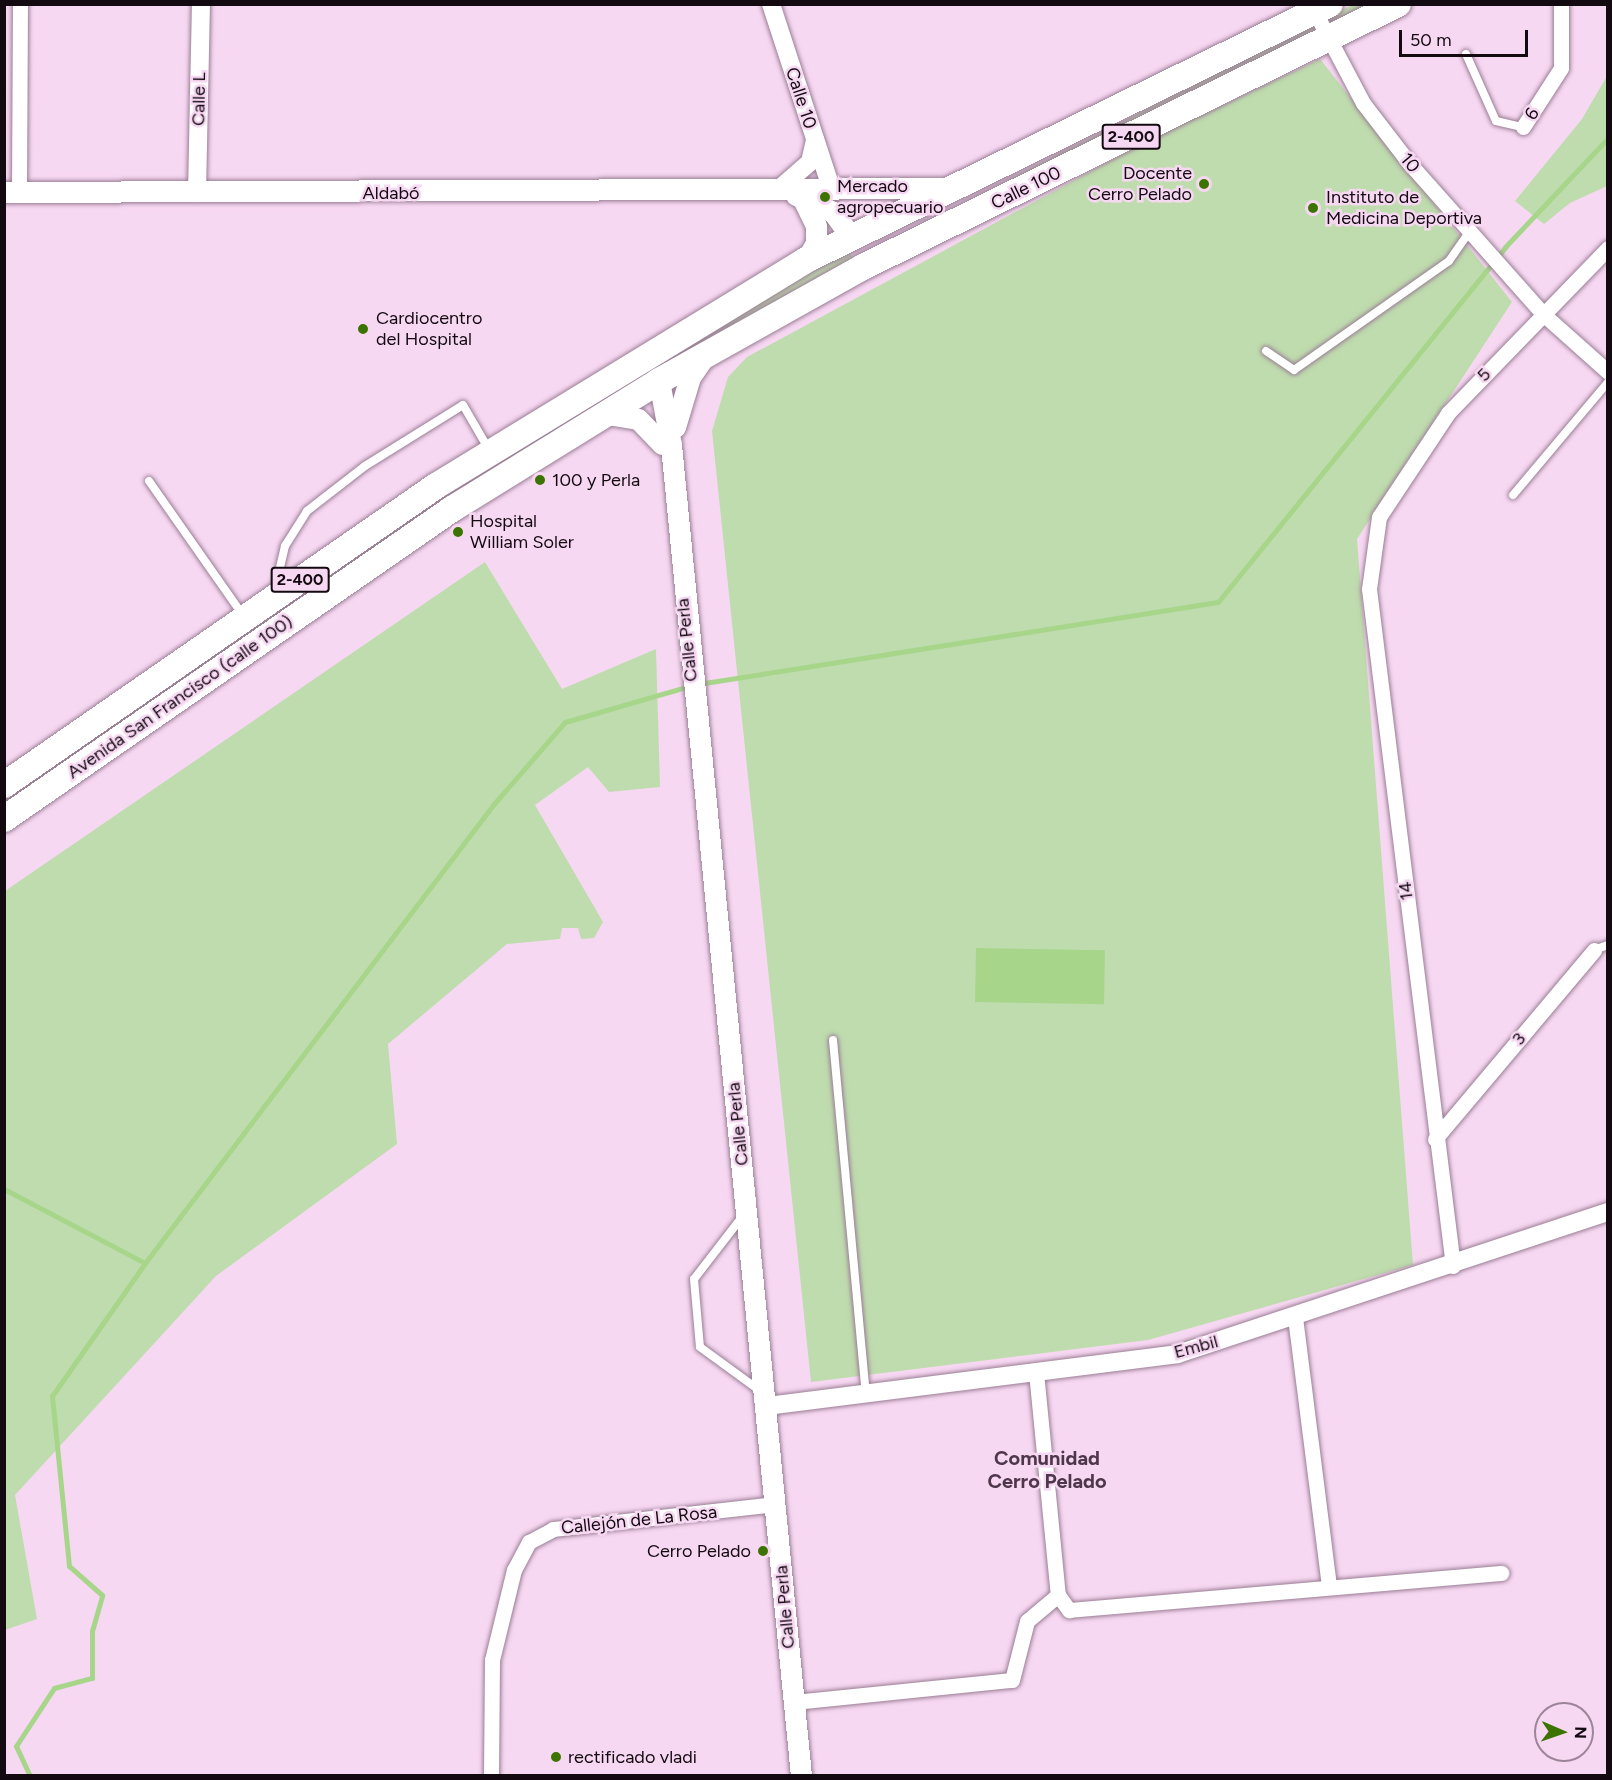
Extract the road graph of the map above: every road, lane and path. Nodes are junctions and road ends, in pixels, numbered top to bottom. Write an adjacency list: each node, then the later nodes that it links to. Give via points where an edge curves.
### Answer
1 (21, 4): 14 (street)
2 (201, 4): 15 (street, Calle L)
3 (771, 4): 10 (street, Calle 10)
4 (1398, 4): 7 (highway, Calle 100 / 2-400)
5 (1561, 4): 9 (street, 6, via 1561,68)
6 (1323, 8): 7 (street, 10); 11 (highway, Calle 100 / 2-400)
7 (1329, 40): 17 (street, 10, via 1363,103); 21 (highway, Calle 100 / 2-400)
8 (1466, 54): 9 (lane, 6, via 1496,121)
9 (1523, 127)
10 (815, 140): 12 (street, via 810,162); 13 (street, Calle 10)
11 (955, 188): 13 (main road, Aldabó); 18 (highway, Calle 100 / 2-400)
12 (778, 190): 13 (main road, Aldabó); 15 (main road, Aldabó); 16 (main road, Aldabó)
13 (832, 190): 18 (main road)
14 (12, 192): 15 (main road, Aldabó)
15 (197, 193)
16 (801, 196): 18 (main road, Aldabó, via 833,212); 20 (main road, via 816,226 816,243)
17 (1469, 231): 22 (street, 10); 23 (lane, via 1449,261 1294,370)
18 (851, 237): 20 (highway, Calle 100 / 2-400); 21 (highway)
19 (1608, 248): 22 (street, 5)
20 (806, 260): 24 (highway, Calle 100 / 2-400)
21 (863, 267): 25 (highway, Calle 100 / 2-400)
22 (1543, 314): 26 (street, 10); 34 (street, 5, via 1448,412)
23 (1266, 351)
24 (650, 354): 27 (highway); 31 (highway, Avenida San Francisco (calle 100) / 2-400)
25 (705, 354): 27 (highway, Calle 100 / 2-400); 30 (main road, via 681,401)
26 (1608, 372)
27 (659, 381): 29 (highway, Avenida San Francisco (calle 100) / 2-400); 30 (main road, Calle Perla)
28 (1608, 381): 33 (lane)
29 (608, 414): 30 (main road, via 638,419); 38 (highway, Avenida San Francisco (calle 100) / 2-400, via 452,509)
30 (667, 445): 42 (main road, Calle Perla)
31 (490, 452): 35 (highway, Avenida San Francisco (calle 100) / 2-400); 35 (lane, via 463,405 365,466 307,511 285,546)
32 (149, 481): 36 (lane)
33 (1513, 495)
34 (1379, 517): 41 (street, 14, via 1369,589)
35 (273, 599): 36 (highway, Avenida San Francisco (calle 100) / 2-400)
36 (245, 618): 37 (highway, Avenida San Francisco (calle 100) / 2-400)
37 (4, 785)
38 (4, 819)
39 (1601, 948): 41 (street, 3)
40 (833, 1040): 47 (lane)
41 (1435, 1139): 44 (street, 14)
42 (747, 1211): 48 (main road, Calle Perla); 48 (lane, via 694,1279 700,1347)
43 (1608, 1212): 44 (street, Embil)
44 (1453, 1266): 45 (street, Embil)
45 (1295, 1317): 46 (street, Embil, via 1178,1354); 51 (street)
46 (1036, 1372): 47 (street, Embil); 52 (street)
47 (866, 1394): 48 (street, Embil)
48 (766, 1400): 49 (main road, Calle Perla)
49 (775, 1504): 53 (main road, Calle Perla); 55 (street, Callejón de La Rosa, via 553,1529 529,1542 514,1570 492,1660)
50 (1501, 1573): 51 (street)
51 (1329, 1586): 52 (street, via 1069,1610)
52 (1058, 1595): 53 (street, via 1027,1621 1011,1680)
53 (794, 1702): 54 (main road, Calle Perla)
54 (805, 1773)
55 (491, 1776)

